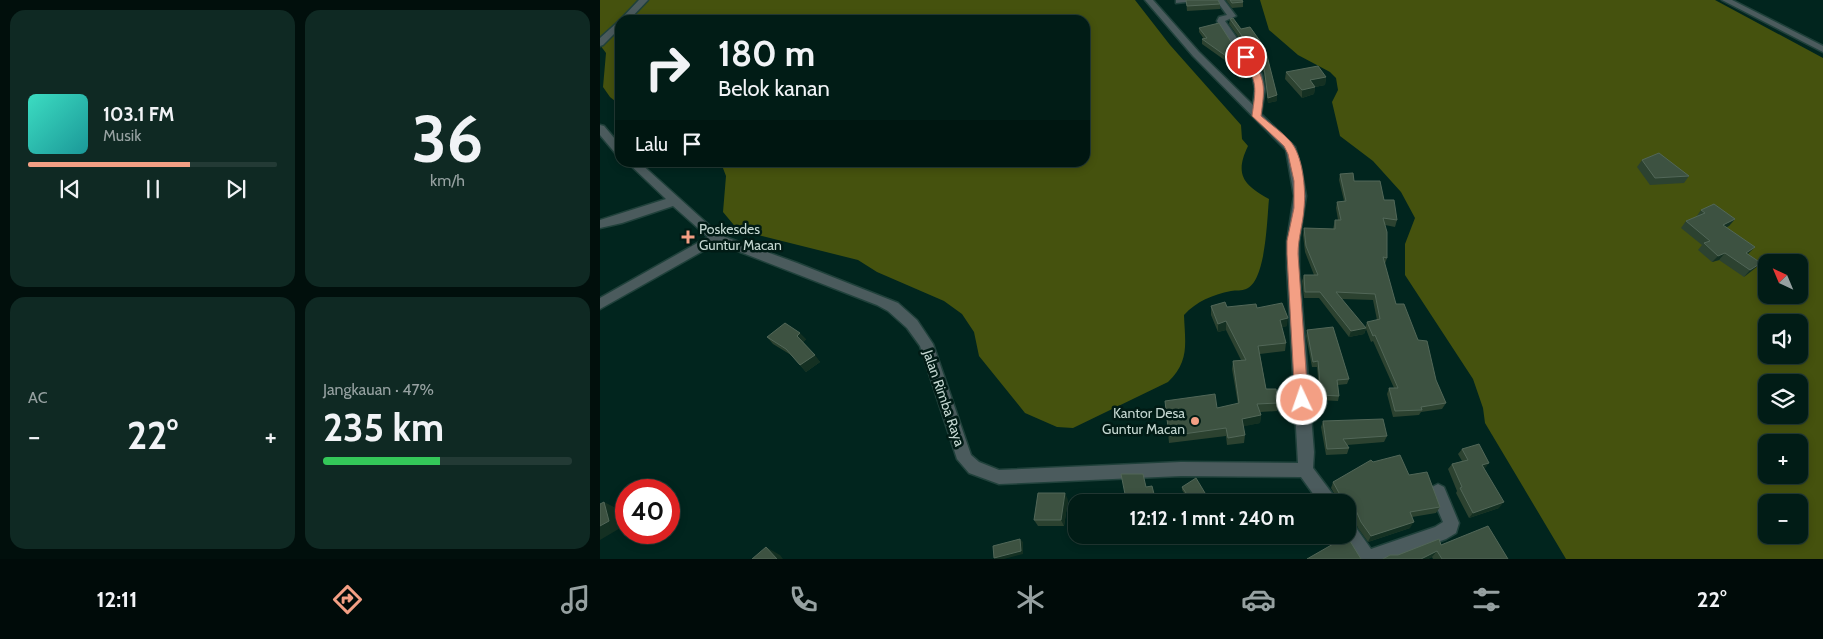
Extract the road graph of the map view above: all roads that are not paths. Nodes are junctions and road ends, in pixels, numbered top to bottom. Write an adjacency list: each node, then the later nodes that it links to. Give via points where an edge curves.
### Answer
1 (644, 0): 5 (street)
2 (1149, 0): 9 (street)
3 (1220, 0): 9 (street, via 1232,16 1221,21 1257,74 1260,89)
4 (1726, 0): 8 (street)
5 (629, 15)
6 (615, 29): 7 (street)
7 (600, 43)
8 (1823, 49)
9 (1256, 116): 17 (street, via 1288,144 1298,181 1300,196 1293,241 1293,268)
10 (600, 128): 11 (street)
11 (615, 146)
12 (637, 167): 13 (street, Jalan Rimba Raya)
13 (674, 201): 14 (street); 15 (street, Jalan Rimba Raya)
14 (600, 224)
15 (716, 238): 16 (street); 17 (street, Jalan Rimba Raya, via 882,301 903,315 926,344 965,459 974,468 999,476 1031,477 1181,469)
16 (600, 304)
17 (1305, 470): 19 (street)
18 (1438, 492): 21 (street, via 1450,527)
19 (1322, 494)
20 (1356, 542): 21 (street)
21 (1368, 559)

